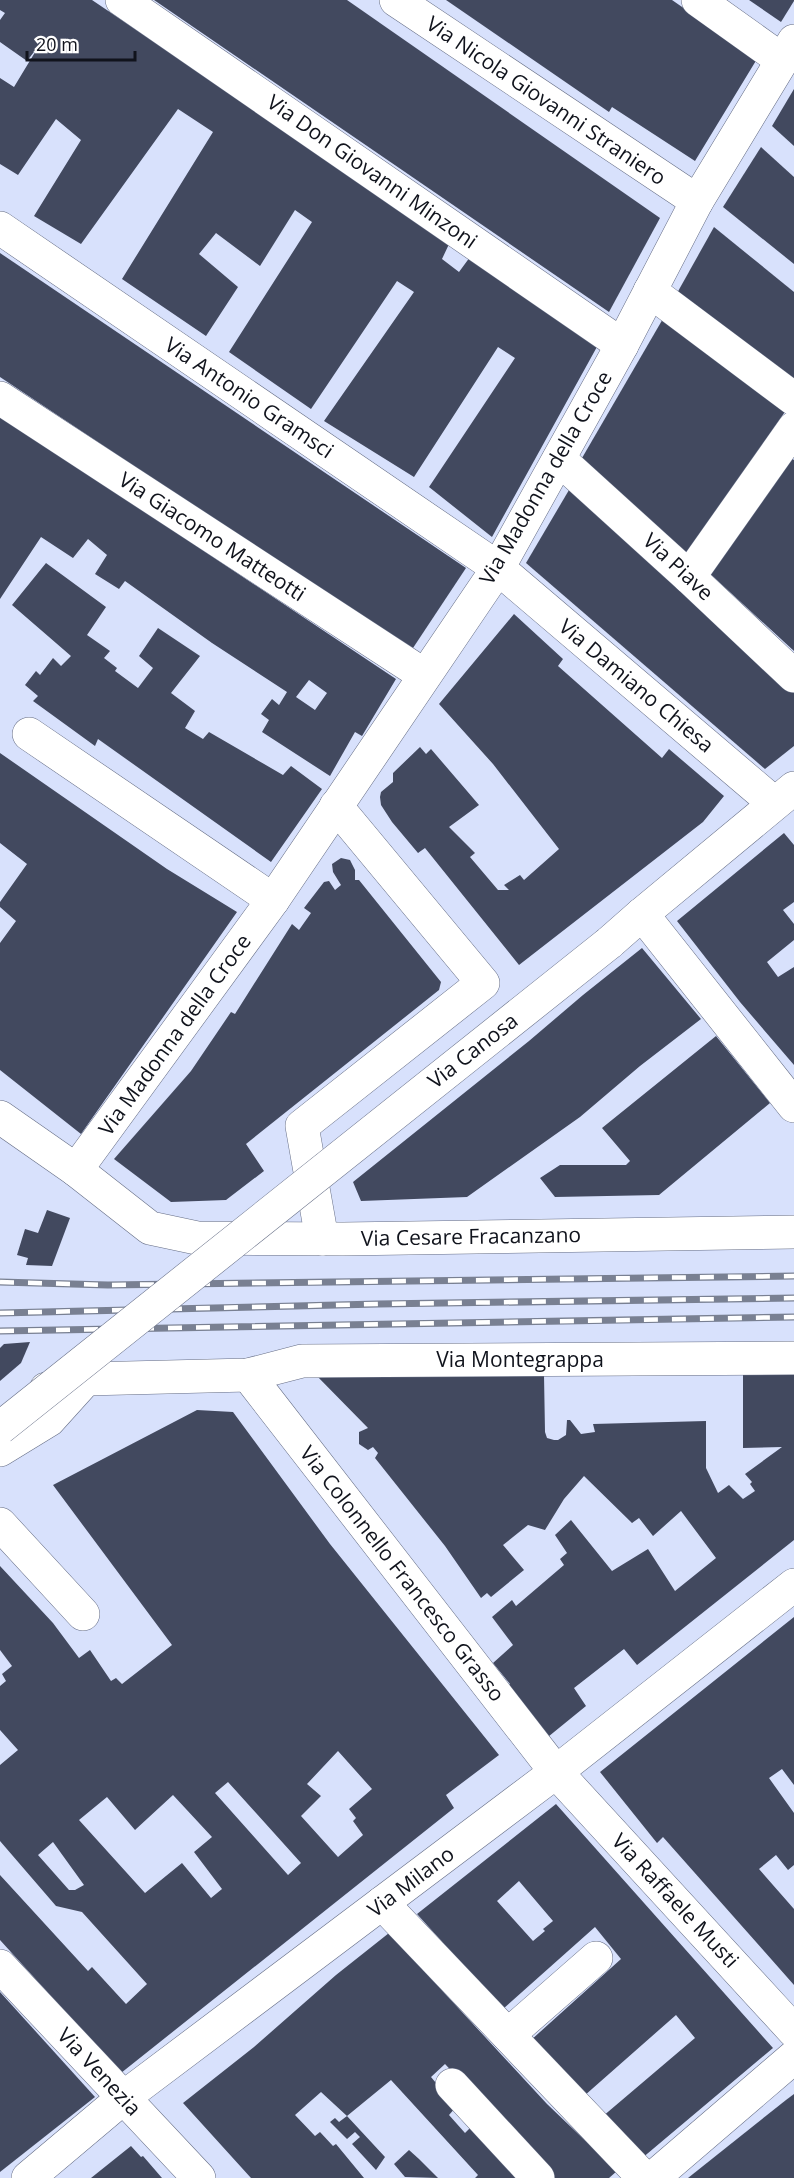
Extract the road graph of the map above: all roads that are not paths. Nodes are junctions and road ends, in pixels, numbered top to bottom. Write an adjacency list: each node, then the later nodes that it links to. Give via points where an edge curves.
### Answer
1 (122, 0): 8 (street, Via Don Giovanni Minzoni)
2 (396, 0): 5 (street, Via Nicola Giovanni Straniero)
3 (698, 0): 4 (street)
4 (789, 54): 5 (street, Via Madonna della Croce)
5 (697, 201): 7 (street, Via Madonna della Croce)
6 (0, 228): 13 (street, Via Antonio Gramsci)
7 (650, 291): 8 (street, Via Madonna della Croce); 10 (street)
8 (622, 345): 12 (street, Via Madonna della Croce)
9 (0, 398): 15 (street, Via Giacomo Matteotti)
10 (794, 399)
11 (794, 428): 14 (street)
12 (559, 459): 13 (street, Via Madonna della Croce); 14 (street, Via Piave)
13 (498, 568): 15 (street, Via Madonna della Croce); 18 (street, Via Damiano Chiesa)
14 (689, 577): 16 (street, Via Piave)
15 (424, 675): 19 (street, Via Madonna della Croce)
16 (794, 676)
17 (29, 734): 20 (street)
18 (784, 796): 21 (street, Via Canosa)
19 (336, 806): 20 (street, Via Madonna della Croce); 26 (street, via 483,983 302,1126)
20 (273, 900): 24 (street, Via Madonna della Croce)
21 (642, 914): 22 (street); 31 (street, Via Canosa, bridge)
22 (794, 1106)
23 (0, 1116): 24 (street)
24 (76, 1170): 26 (street, Via Cesare Fracanzano, via 150,1228 197,1238)
25 (794, 1232): 26 (street, Via Cesare Fracanzano)
26 (322, 1239)
27 (794, 1358): 28 (street, Via Montegrappa, via 302,1361)
28 (248, 1376): 29 (street, Via Montegrappa); 36 (street, Via Colonnello Francesco Grasso)
29 (86, 1378): 30 (street, Via Montegrappa, via 17,1396); 32 (street, via 49,1420)
30 (0, 1407)
31 (0, 1428)
32 (0, 1450)
33 (0, 1524): 35 (street)
34 (794, 1585): 36 (street, Via Milano)
35 (83, 1614)
36 (556, 1772): 37 (street, Via Milano); 40 (street, Via Raffaele Musti)
37 (382, 1903): 41 (street); 44 (street, Via Milano)
38 (596, 1958): 41 (street)
39 (0, 1966): 44 (street, Via Venezia)
40 (794, 2031)
41 (508, 2035): 48 (street)
42 (794, 2058): 49 (street)
43 (452, 2085): 47 (street)
44 (123, 2098): 45 (street, Via Milano); 46 (street, Via Venezia)
45 (28, 2178)
46 (199, 2178)
47 (538, 2178)
48 (644, 2178)
49 (653, 2178)

